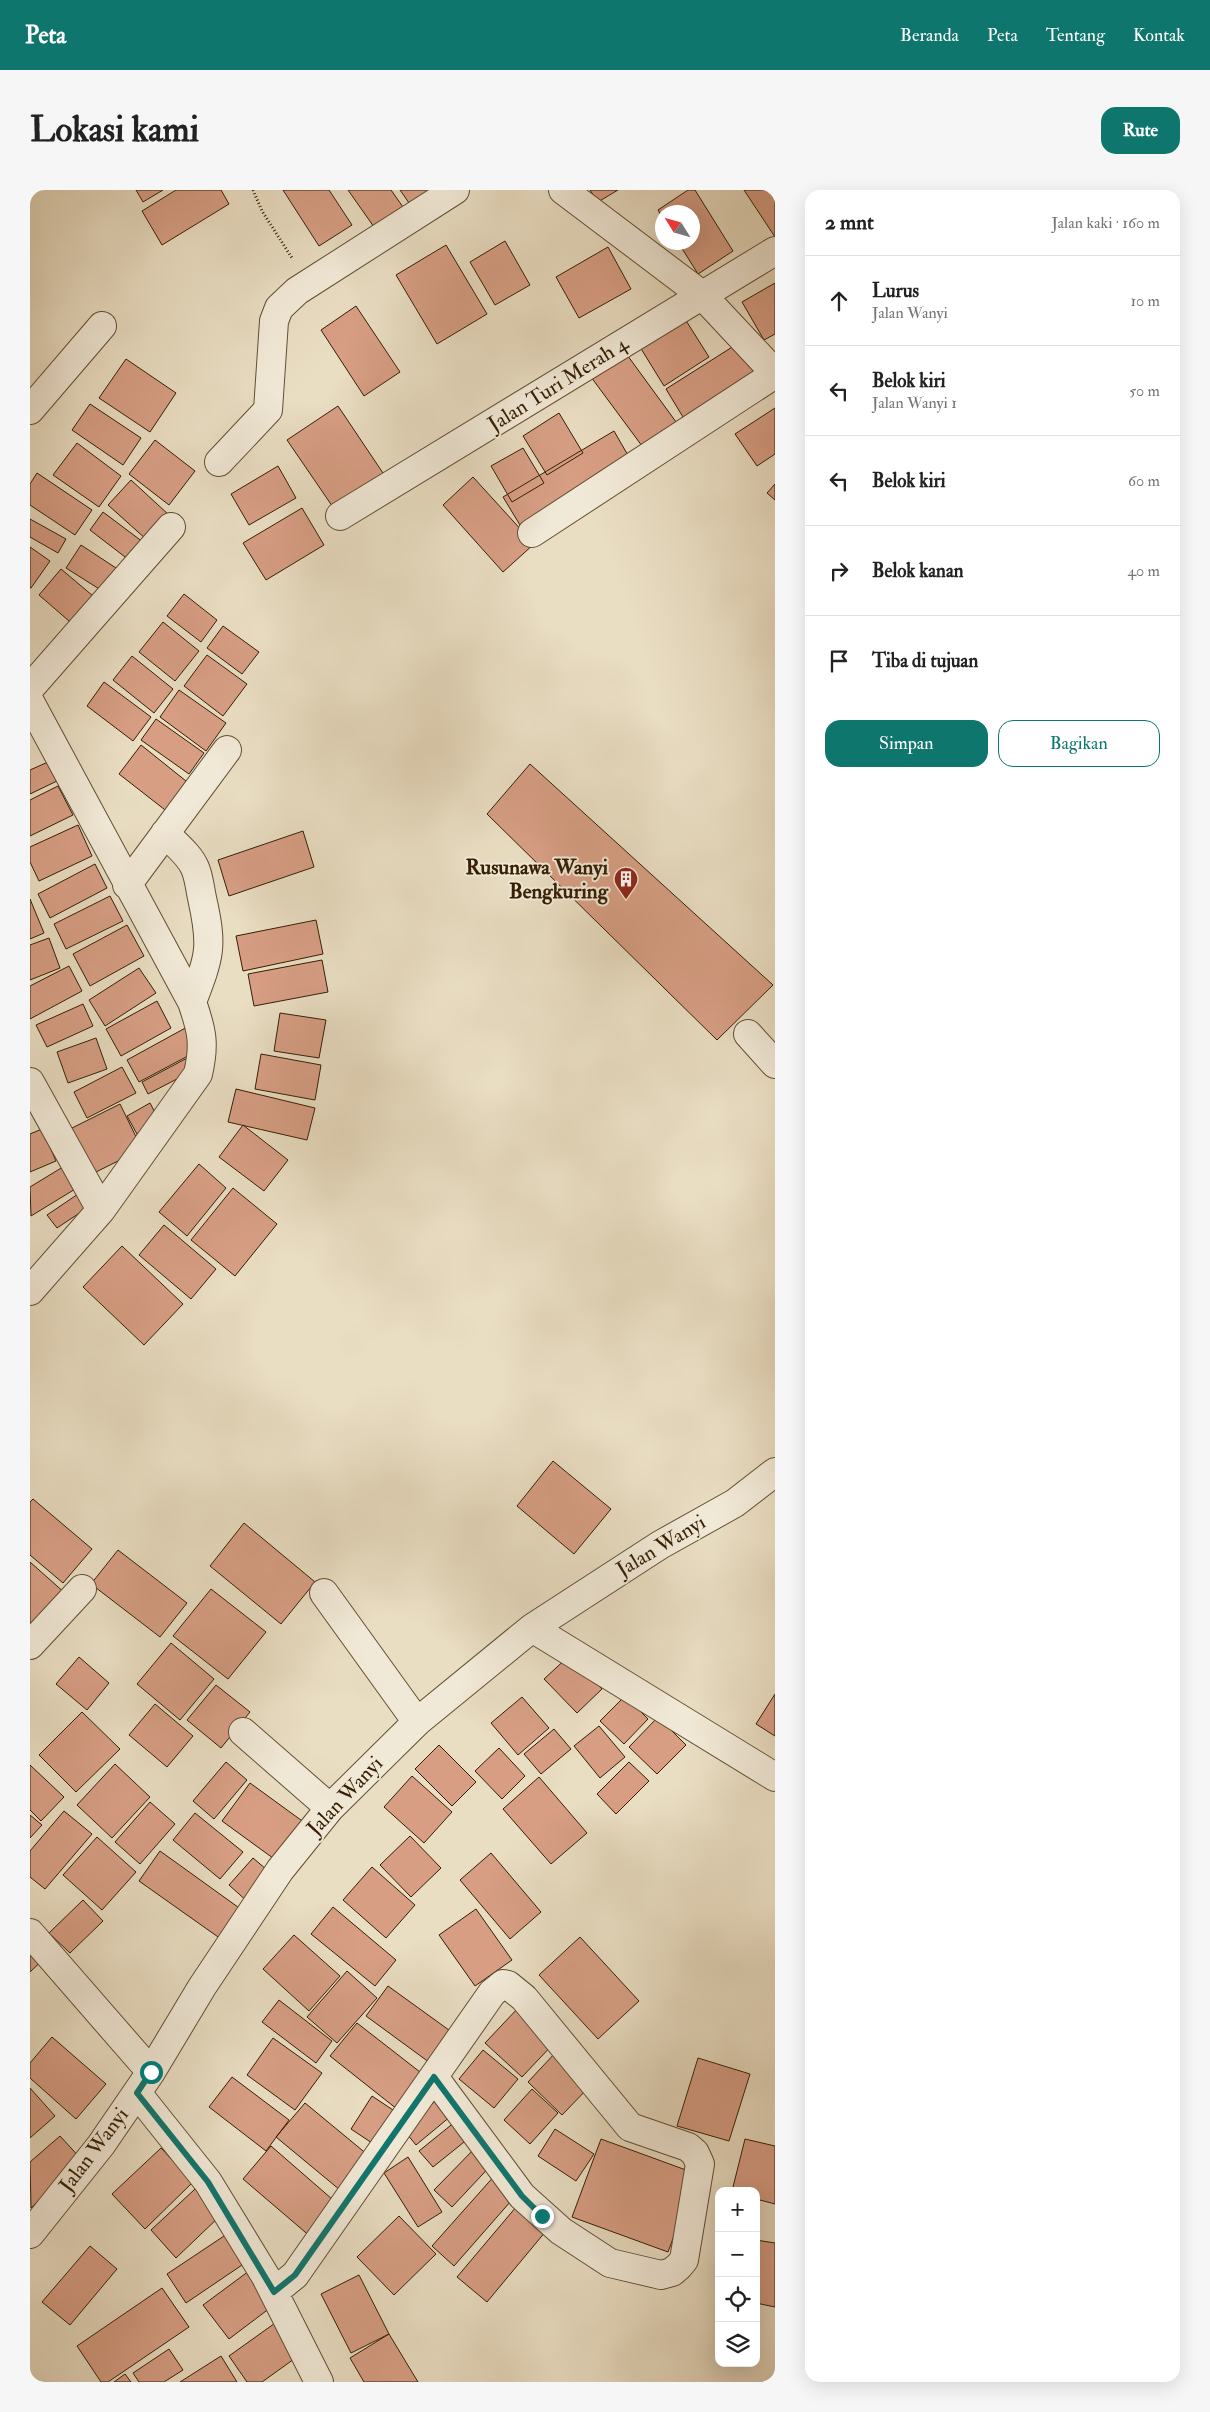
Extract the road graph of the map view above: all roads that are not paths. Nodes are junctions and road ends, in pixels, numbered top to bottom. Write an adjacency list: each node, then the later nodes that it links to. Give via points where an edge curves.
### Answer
1 (455, 190): 9 (street, via 308,284 276,314 268,410)
2 (563, 190): 4 (street)
3 (775, 252): 4 (street, Jalan Turi Merah 4)
4 (702, 295): 6 (street); 10 (street, Jalan Turi Merah 4)
5 (102, 326): 7 (street)
6 (775, 374): 12 (street)
7 (38, 388): 8 (street)
8 (30, 410)
9 (219, 462)
10 (340, 516)
11 (171, 527): 13 (street)
12 (532, 533)
13 (30, 688)
14 (30, 702): 17 (street)
15 (227, 750): 16 (street)
16 (165, 833): 17 (street); 18 (street, via 196,869 210,931 206,966)
17 (127, 885): 18 (street)
18 (192, 1002): 22 (street, via 200,1023 203,1050 198,1074)
19 (748, 1034): 20 (street)
20 (775, 1064)
21 (30, 1082): 22 (street)
22 (101, 1210): 23 (street)
23 (30, 1291)
24 (775, 1472): 27 (street, Jalan Wanyi, via 734,1503 660,1545)
25 (82, 1589): 28 (street)
26 (324, 1593): 29 (street)
27 (532, 1628): 29 (street, Jalan Wanyi); 31 (street)
28 (30, 1645)
29 (417, 1722): 32 (street, Jalan Wanyi)
30 (244, 1732): 32 (street)
31 (775, 1776)
32 (330, 1808): 35 (street, Jalan Wanyi, via 280,1870 202,1987)
33 (30, 1933): 35 (street)
34 (434, 2077): 34 (street, via 522,2196 582,2247 610,2263 661,2275 672,2272 684,2260 700,2164 696,2153 688,2147 630,2126 524,1998 508,1985 499,1986 492,1993); 37 (street, via 295,2275)
35 (144, 2083): 36 (street, Jalan Wanyi, via 100,2146); 37 (street)
36 (30, 2234)
37 (274, 2292): 38 (street)
38 (319, 2382)

